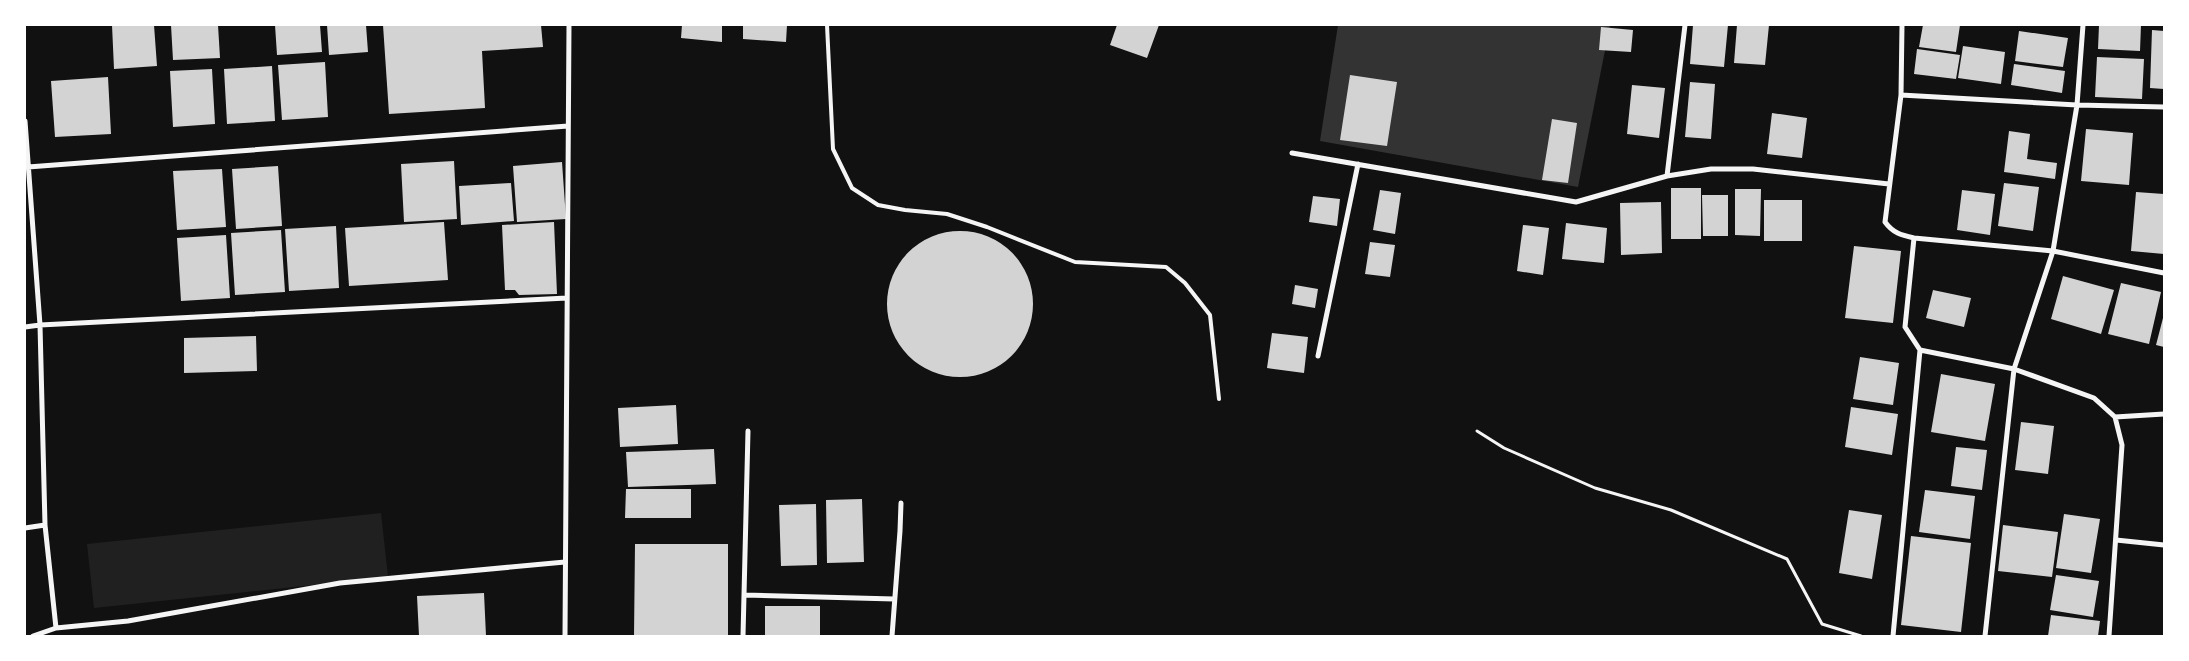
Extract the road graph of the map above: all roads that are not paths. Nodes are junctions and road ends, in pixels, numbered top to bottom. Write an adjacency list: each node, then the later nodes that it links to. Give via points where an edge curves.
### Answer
1 (569, 25): 10 (street)
2 (827, 25): 25 (lane, via 833,149 852,188 878,205 947,214 1075,262 1166,267 1185,283 1210,315)
3 (1685, 25): 14 (street)
4 (1902, 25): 6 (street)
5 (2083, 25): 7 (street)
6 (1901, 95): 7 (street); 15 (street)
7 (2077, 105): 8 (street); 17 (street)
8 (2164, 107)
9 (25, 121): 13 (street)
10 (568, 126): 13 (street); 19 (street)
11 (1292, 153): 12 (street)
12 (1358, 164): 14 (street, via 1576,202); 23 (street)
13 (28, 167): 20 (street)
14 (1667, 176): 15 (street, via 1711,169 1753,169)
15 (1889, 184): 16 (street, via 1885,222 1898,234)
16 (1914, 238): 17 (street); 22 (street, via 1905,327)
17 (2053, 250): 18 (street); 24 (street)
18 (2164, 273)
19 (567, 298): 20 (street); 34 (street)
20 (40, 325): 21 (street); 30 (street)
21 (25, 327)
22 (1920, 350): 24 (street); 42 (street)
23 (1318, 356)
24 (2014, 369): 27 (street, via 2094,398); 43 (street)
25 (1219, 399)
26 (2164, 414): 27 (street)
27 (2115, 418): 32 (street, via 2122,445)
28 (748, 430): 35 (street)
29 (901, 503): 36 (street)
30 (46, 525): 31 (street); 37 (street)
31 (25, 528)
32 (2116, 540): 33 (street); 44 (street)
33 (2164, 545)
34 (566, 562): 37 (street, via 340,583 128,621); 39 (street)
35 (744, 595): 36 (street); 40 (street)
36 (894, 599): 41 (street)
37 (56, 628): 38 (street)
38 (33, 636)
39 (565, 636)
40 (743, 636)
41 (892, 636)
42 (1893, 636)
43 (1985, 636)
44 (2109, 636)

